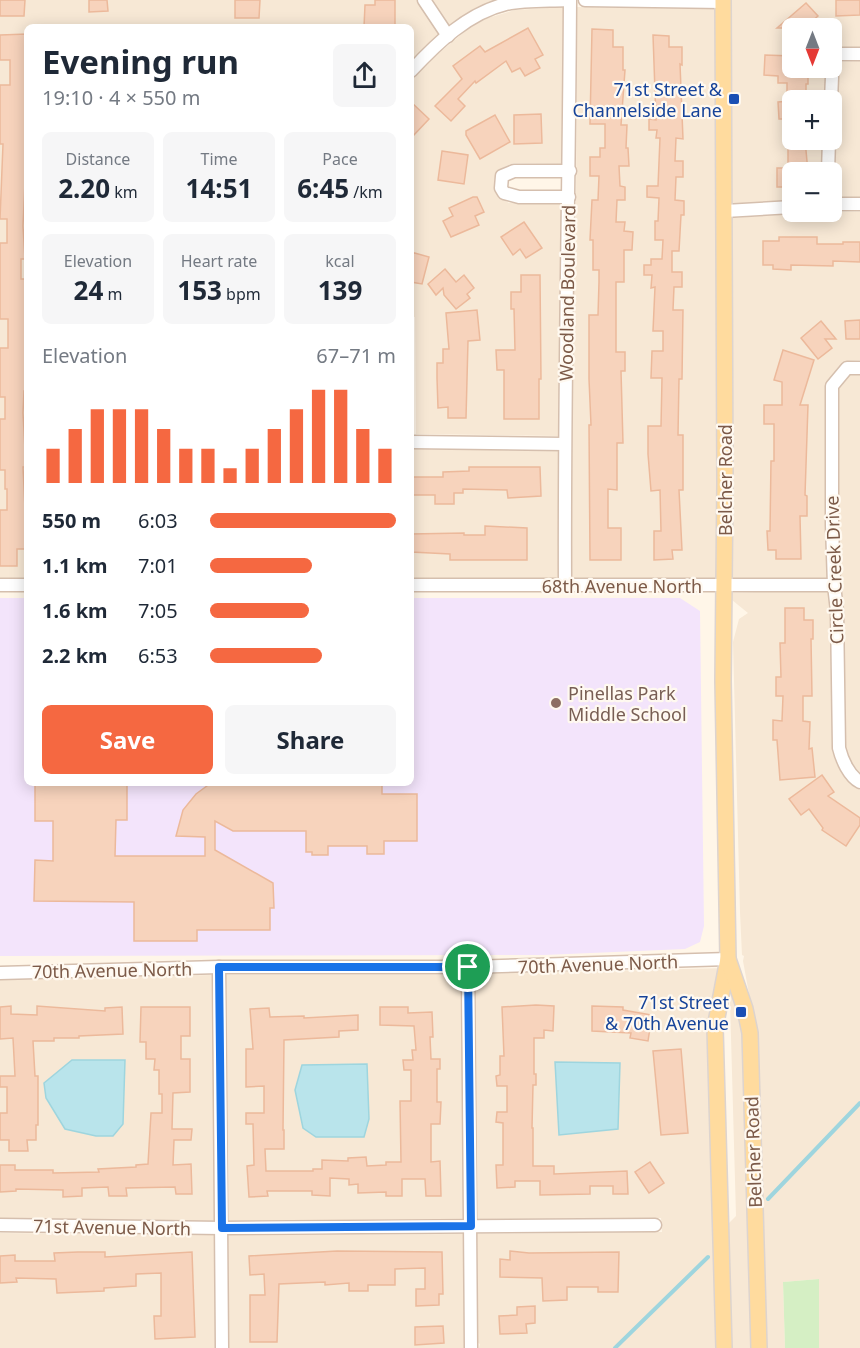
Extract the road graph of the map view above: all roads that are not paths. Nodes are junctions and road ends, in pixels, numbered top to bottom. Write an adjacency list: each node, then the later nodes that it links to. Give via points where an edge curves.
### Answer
1 (424, 0): 5 (street)
2 (569, 0): 5 (street, via 503,5 467,21); 9 (street, Woodland Boulevard)
3 (585, 0): 4 (street)
4 (723, 1): 14 (main road, Belcher Road)
5 (448, 36): 7 (street)
6 (860, 54): 8 (street, via 833,54)
7 (414, 68)
8 (831, 90)
9 (570, 171): 10 (street, Woodland Boulevard); 10 (street, via 514,171 502,176 501,188 504,193 519,197)
10 (569, 197): 17 (street, Woodland Boulevard)
11 (842, 204): 12 (street)
12 (860, 204)
13 (782, 208): 14 (street)
14 (725, 211): 23 (main road, Belcher Road)
15 (860, 368): 21 (street, Circle Creek Drive, via 847,368 832,386)
16 (414, 442): 17 (street)
17 (564, 444): 22 (street, Woodland Boulevard)
18 (0, 585): 19 (street)
19 (24, 585)
20 (414, 585): 22 (street, 68th Avenue North)
21 (834, 585): 23 (street, 68th Avenue North); 24 (street, Circle Creek Drive, via 838,748 842,760)
22 (565, 586): 23 (street, 68th Avenue North)
23 (724, 586): 25 (main road, Belcher Road)
24 (860, 782)
25 (728, 959): 27 (street, 70th Avenue North); 35 (main road, Belcher Road, via 715,1028); 36 (main road, Belcher Road, via 746,1009 750,1033)
26 (219, 967): 27 (street, 70th Avenue North); 28 (street, 70th Avenue North); 32 (street)
27 (468, 967): 31 (street)
28 (0, 973)
29 (0, 1225): 32 (street, 71st Avenue North)
30 (655, 1225): 31 (street, 71st Avenue North)
31 (471, 1226): 32 (street, 71st Avenue North); 34 (street)
32 (222, 1228): 33 (street)
33 (222, 1342)
34 (472, 1348)
35 (724, 1348)
36 (759, 1348)

